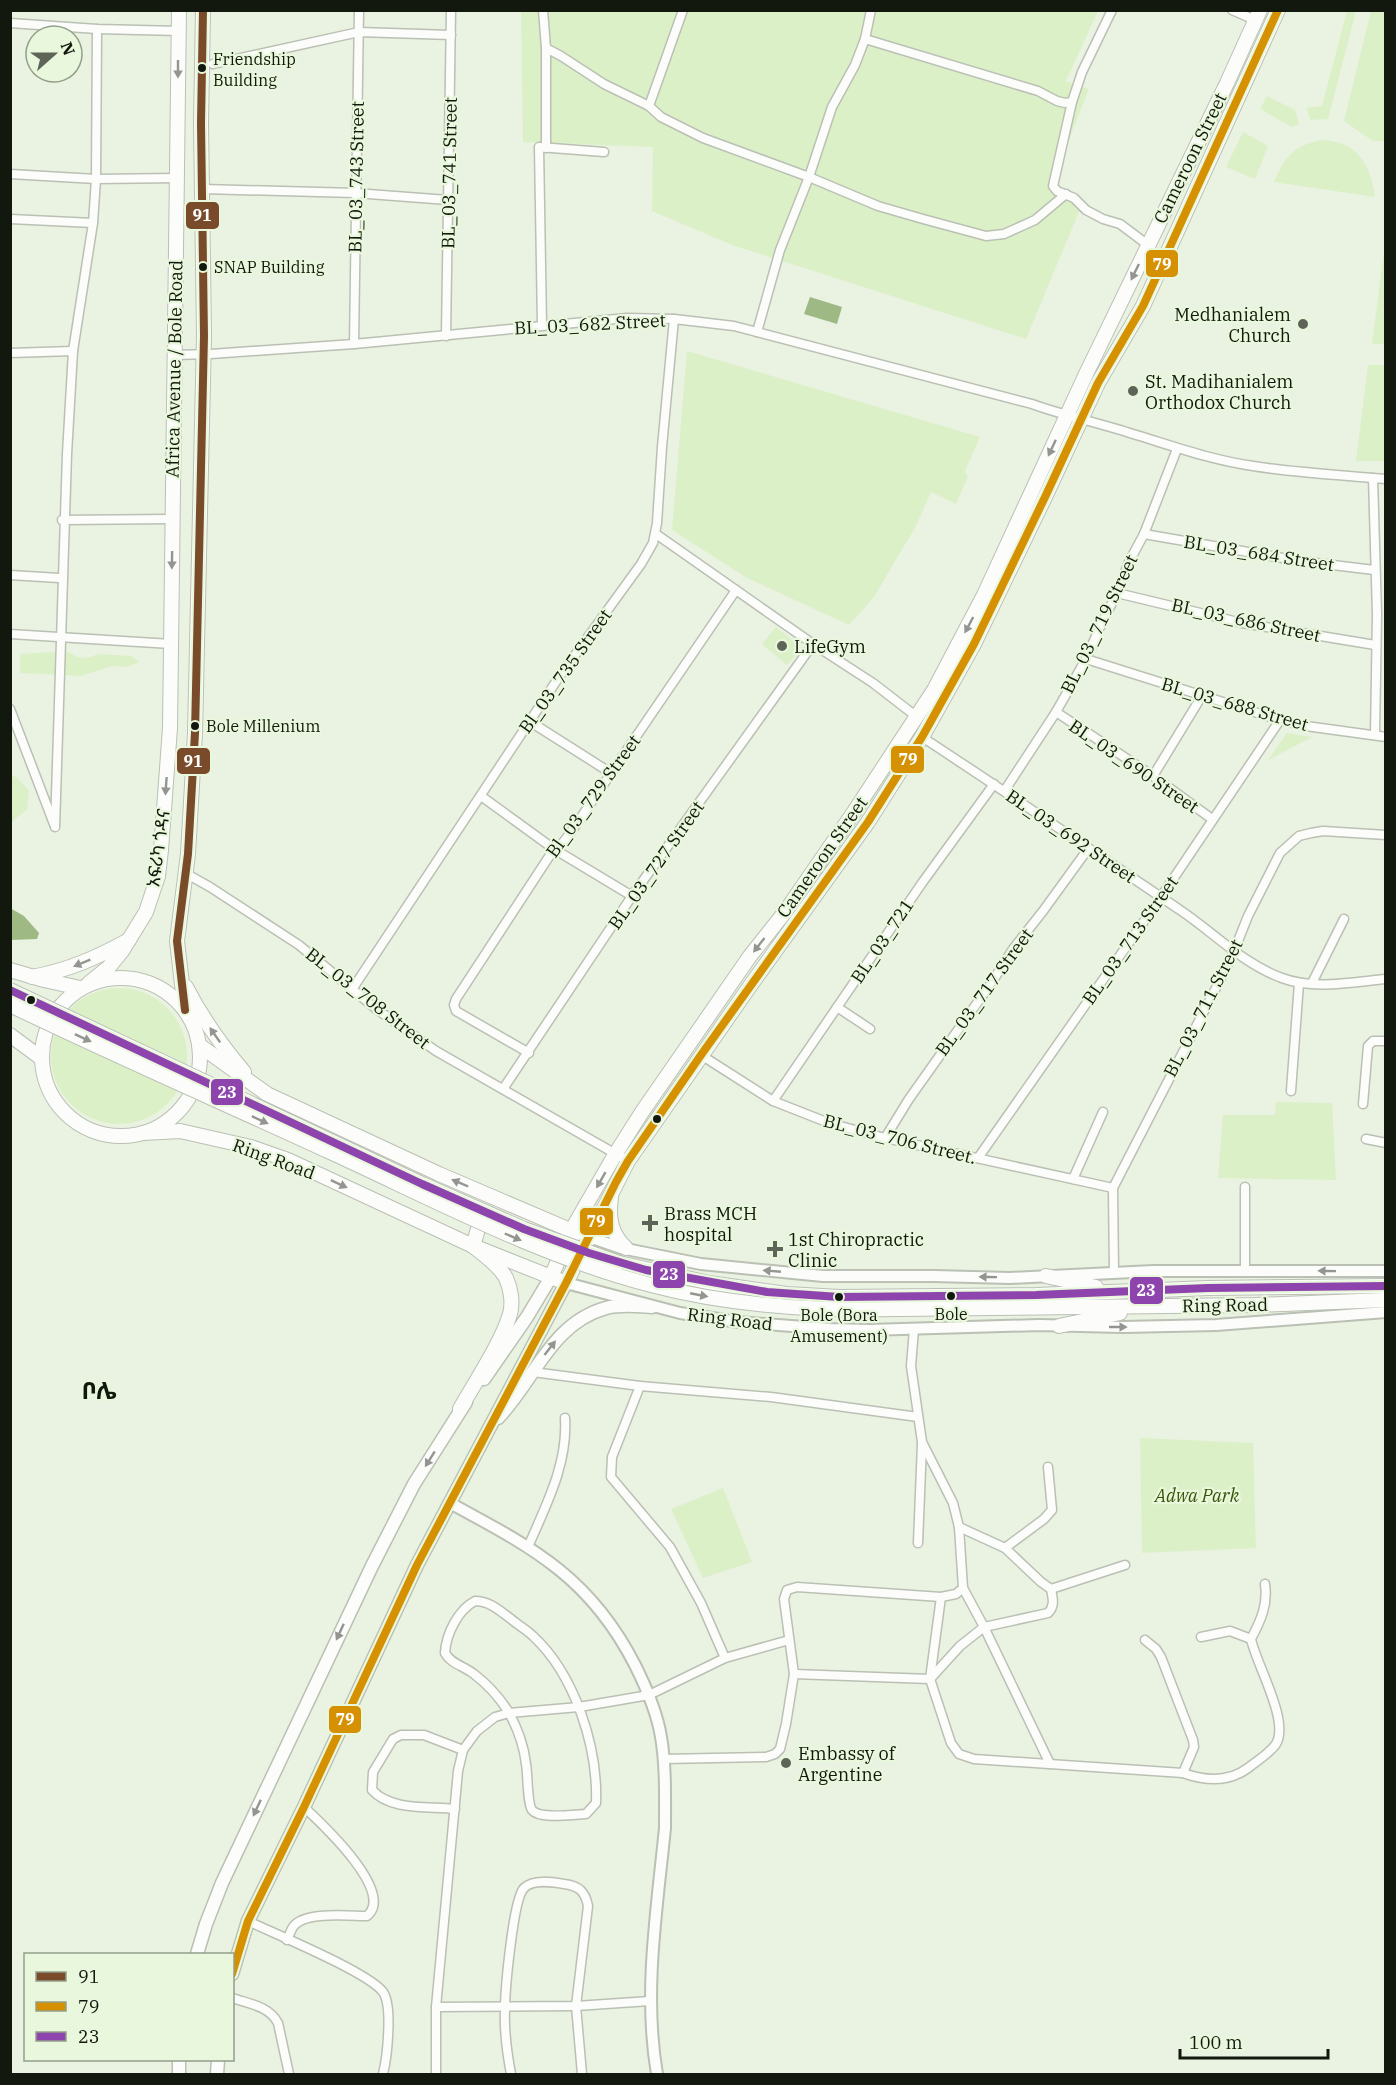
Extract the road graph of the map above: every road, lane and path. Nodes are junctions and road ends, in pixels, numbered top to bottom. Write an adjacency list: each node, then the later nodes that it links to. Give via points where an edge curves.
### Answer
1 (179, 10): 14 (main road, Africa Avenue / Bole Road)
2 (203, 10): 30 (main road, Africa Avenue / Bole Road)
3 (359, 10): 15 (street, BL_03_743 Street)
4 (451, 10): 16 (street, BL_03_741 Street)
5 (543, 10): 18 (street)
6 (683, 10): 23 (street)
7 (871, 10): 17 (street)
8 (1112, 10): 22 (street)
9 (1232, 10): 11 (street)
10 (1278, 10): 21 (main road, Cameroon Street)
11 (1257, 15): 20 (main road, Cameroon Street)
12 (10, 23): 13 (street)
13 (97, 29): 14 (street); 28 (street)
14 (179, 31): 29 (main road, Africa Avenue / Bole Road, one-way to 29)
15 (359, 32): 16 (street); 19 (street); 31 (street, BL_03_743 Street)
16 (451, 35): 33 (street, BL_03_741 Street)
17 (866, 39): 22 (street, via 1038,91 1057,101); 27 (street, via 832,107)
18 (546, 48): 23 (street); 24 (street)
19 (213, 64)
20 (1227, 84): 21 (main road); 36 (main road, Cameroon Street)
21 (1240, 92): 47 (main road, Cameroon Street, via 1143,306 1098,383)
22 (1072, 102): 32 (street, via 1053,186)
23 (649, 106): 27 (street, via 661,117 703,138)
24 (546, 148): 25 (street); 38 (street, via 539,147)
25 (604, 152)
26 (10, 174): 28 (street)
27 (809, 177): 32 (street, via 878,206 986,236 1004,234 1035,220); 39 (street, via 780,250)
28 (96, 178): 29 (street); 35 (street)
29 (177, 178): 45 (main road, Africa Avenue / Bole Road)
30 (203, 189): 31 (street); 44 (main road, Africa Avenue / Bole Road)
31 (355, 194): 33 (street); 41 (street, BL_03_743 Street)
32 (1066, 194): 36 (street, via 1102,219 1120,224)
33 (448, 200): 40 (street, BL_03_741 Street)
34 (10, 219): 35 (street)
35 (93, 223): 42 (street)
36 (1148, 245): 46 (main road, Cameroon Street, one-way to 46)
37 (674, 319): 38 (street, BL_03_682 Street, via 627,318); 39 (street, BL_03_682 Street); 53 (street, Bl_03_735 Street)
38 (542, 325): 40 (street, BL_03_682 Street)
39 (757, 332): 46 (street, BL_03_682 Street)
40 (446, 336): 41 (street, BL_03_682 Street)
41 (354, 344): 44 (street, BL_03_682 Street)
42 (73, 351): 43 (street); 85 (street)
43 (10, 353)
44 (203, 354): 45 (street, BL_03_682 Street); 73 (main road, Africa Avenue / Bole Road)
45 (174, 355): 52 (main road, Africa Avenue / Bole Road)
46 (1066, 416): 47 (street, BL_03_682 Street); 69 (main road, Cameroon Street, one-way to 69, via 984,595)
47 (1082, 420): 48 (street, BL_03_682 Street); 75 (main road, Cameroon Street, via 974,644)
48 (1177, 449): 49 (street, BL_03_682 Street, via 1253,466); 54 (street, BL_03_719 Street)
49 (1373, 478): 50 (street, BL_03_682 Street); 55 (street)
50 (1386, 479)
51 (62, 519): 52 (street); 57 (street); 85 (street)
52 (172, 519): 62 (main road, Africa Avenue / Bole Road, one-way to 62)
53 (656, 534): 58 (street); 71 (street, Bl_03_735 Street, via 641,564)
54 (1144, 534): 55 (street, BL_03_684 Street); 59 (street, BL_03_719 Street)
55 (1374, 570): 64 (street)
56 (10, 574): 57 (street)
57 (59, 578): 61 (street)
58 (736, 590): 63 (street); 77 (street, Bl_03_729 Street)
59 (1118, 592): 64 (street, BL_03_686 Street, via 1242,623); 65 (street, BL_03_719 Street)
60 (10, 634): 61 (street)
61 (57, 638): 62 (street)
62 (171, 644): 72 (main road, Africa Avenue / Bole Road)
63 (813, 644): 69 (street); 90 (street, BL_03_727 Street)
64 (1375, 645): 74 (street)
65 (1086, 659): 66 (street, BL_03_688 Street); 68 (street, BL_03_719 Street)
66 (1203, 694): 70 (street, BL_03_688 Street); 78 (street)
67 (10, 709): 85 (street)
68 (1056, 712): 78 (street, BL_03_690 Street); 80 (street, BL_03_719 Street)
69 (917, 717): 82 (main road, Cameroon Street)
70 (1280, 720): 74 (street, BL_03_688 Street); 83 (street, BL_03_713 Street)
71 (529, 721): 77 (street); 81 (street, Bl_03_735 Street)
72 (170, 728): 93 (main road, አፍሪካ ጎዳና, one-way to 93, via 158,876 146,912)
73 (195, 733): 89 (main road, አፍሪካ ጎዳና)
74 (1375, 735): 76 (street, BL_03_688 Street)
75 (922, 737): 79 (street, BL_03_692 Street); 84 (main road, Cameroon Street)
76 (1386, 737)
77 (611, 773): 87 (street, Bl_03_729 Street, via 567,837)
78 (1153, 776): 83 (street, BL_03_690 Street)
79 (994, 784): 80 (street, BL_03_692 Street); 105 (street, BL_03_721)
80 (1005, 790): 88 (street, BL_03_692 Street)
81 (482, 796): 87 (street); 102 (street, Bl_03_735 Street)
82 (854, 812): 84 (main road); 119 (main road, Cameroon Street, one-way to 119)
83 (1212, 819): 91 (street, BL_03_713 Street)
84 (868, 822): 112 (main road, Cameroon Street)
85 (55, 827)
86 (1386, 835): 94 (street, BL_03_711 Street, via 1323,831 1299,836 1280,853)
87 (554, 849): 90 (street); 111 (street, Bl_03_729 Street, via 454,1005 456,1011)
88 (1088, 849): 91 (street, BL_03_692 Street); 123 (street, BL_03_717 Street, via 1013,949)
89 (185, 873): 97 (main road, አፍሪካ ጎዳና, via 177,940); 102 (street, BL_03_708 Street, via 299,945)
90 (632, 896): 111 (street, BL_03_727 Street)
91 (1161, 897): 94 (street, BL_03_692 Street); 127 (street, BL_03_713 Street)
92 (1344, 919): 100 (street)
93 (129, 939): 96 (main road, one-way to 96, via 74,967); 101 (main road, አፍሪካ ጎዳና, via 109,967)
94 (1234, 951): 99 (street, BL_03_692 Street, via 1265,970); 131 (street, BL_03_711 Street)
95 (10, 970): 96 (main road)
96 (32, 977): 101 (main road)
97 (182, 979): 106 (main road, አፍሪካ ጎዳና); 116 (main road, one-way to 97, via 225,1050)
98 (1386, 979): 100 (street, BL_03_692 Street)
99 (1299, 983): 100 (street, BL_03_692 Street); 115 (street)
100 (1312, 983)
101 (84, 985): 106 (main road, via 109,977 131,977 170,994); 113 (main road, via 63,1000 51,1017 43,1037)
102 (352, 988): 114 (street, BL_03_708 Street, via 436,1051)
103 (10, 990): 146 (main road, Ring Road, bridge, via 422,1184 524,1229 619,1263 700,1281 787,1294)
104 (10, 1005): 146 (main road, Ring Road, one-way to 146, bridge, via 514,1238 617,1275 731,1300 822,1310)
105 (837, 1007): 107 (street); 117 (street, BL_03_721)
106 (185, 1010): 110 (main road)
107 (870, 1029)
108 (10, 1035): 113 (main road)
109 (1386, 1041): 118 (street, via 1373,1041 1368,1046)
110 (199, 1045): 116 (main road, Ring Road); 122 (main road, via 200,1064 188,1100 161,1126)
111 (529, 1053): 114 (street, BL_03_727 Street)
112 (701, 1055): 117 (street, BL_03_706 Street.); 121 (main road, Cameroon Street)
113 (41, 1058): 122 (main road, via 45,1082 57,1104 75,1122 98,1133 123,1137)
114 (503, 1089): 126 (street, BL_03_708 Street)
115 (1291, 1091)
116 (267, 1094): 132 (main road, Ring Road, one-way to 116)
117 (773, 1101): 123 (street, BL_03_706 Street., via 829,1123)
118 (1363, 1104)
119 (642, 1112): 121 (main road); 126 (main road, Cameroon Street)
120 (1103, 1112): 128 (street)
121 (655, 1122): 126 (main road, Cameroon Street)
122 (144, 1133): 135 (main road, Ring Road, one-way to 135, via 180,1131 251,1147 288,1160)
123 (885, 1138): 127 (street, BL_03_706 Street.)
124 (1366, 1139): 125 (street)
125 (1386, 1143)
126 (622, 1157): 129 (main road, Cameroon Street); 133 (main road, Cameroon Street, one-way to 133)
127 (978, 1158): 128 (street, BL_03_706 Street.)
128 (1073, 1179): 131 (street, BL_03_706 Street.)
129 (616, 1182): 134 (main road, Cameroon Street); 136 (main road, via 610,1219 615,1235)
130 (1245, 1187): 137 (street)
131 (1113, 1188): 139 (street, BL_03_711 Street)
132 (488, 1195): 133 (main road, Ring Road); 135 (main road)
133 (571, 1231): 134 (main road, Ring Road); 141 (main road, Cameroon Street)
134 (589, 1237): 136 (street, Ring Road); 142 (main road, Cameroon Street)
135 (473, 1246): 141 (main road, Ring Road); 154 (main road, via 506,1277 512,1297 502,1334)
136 (626, 1248): 140 (street, Ring Road, one-way to 136, via 823,1276 702,1264)
137 (1245, 1270): 138 (street, Ring Road, one-way to 137); 139 (street, Ring Road)
138 (1386, 1271)
139 (1114, 1273): 140 (street, Ring Road)
140 (1046, 1276): 144 (main road)
141 (550, 1277): 142 (main road, Ring Road); 154 (main road, via 527,1317)
142 (566, 1283): 147 (street, Ring Road); 157 (main road)
143 (1386, 1286): 144 (main road, Ring Road)
144 (1127, 1292): 146 (main road, Ring Road)
145 (1386, 1300): 148 (main road, Ring Road)
146 (1037, 1301): 148 (main road, Ring Road)
147 (652, 1307): 151 (street, Ring Road, via 778,1325); 152 (main road, one-way to 147, via 566,1330 584,1317 606,1308)
148 (1146, 1307): 150 (main road)
149 (1386, 1312): 150 (street, Ring Road, one-way to 149, via 1216,1325)
150 (1059, 1326): 151 (street, Ring Road)
151 (914, 1329): 155 (street, via 911,1366)
152 (533, 1372): 153 (street); 157 (main road, via 510,1406)
153 (640, 1386): 155 (street, via 771,1397); 175 (street, via 612,1457 611,1477 670,1547 701,1603)
154 (460, 1409): 189 (main road, one-way to 189, via 414,1484 372,1566 222,1883)
155 (918, 1417): 158 (street)
156 (565, 1418): 163 (street, via 563,1458)
157 (489, 1427): 160 (main road)
158 (922, 1442): 161 (street, via 952,1503); 162 (street)
159 (1048, 1467): 164 (street, via 1052,1510)
160 (450, 1503): 163 (street); 185 (main road)
161 (959, 1527): 164 (street); 167 (street)
162 (918, 1543)
163 (528, 1546): 178 (street, via 568,1576 607,1618)
164 (1005, 1548): 168 (street)
165 (1125, 1565): 168 (street)
166 (1265, 1584): 172 (street, via 1266,1604)
167 (963, 1588): 169 (street); 170 (street)
168 (1051, 1589): 170 (street, via 1052,1609 1048,1613)
169 (941, 1597): 173 (street, via 797,1587 787,1590 784,1599); 177 (street)
170 (984, 1627): 177 (street); 183 (street)
171 (1201, 1637): 172 (street, via 1230,1630)
172 (1251, 1638): 184 (street, via 1277,1715 1280,1731 1276,1744 1232,1777 1201,1779)
173 (789, 1640): 175 (street); 176 (street)
174 (1145, 1640): 184 (street, via 1161,1657 1193,1740)
175 (724, 1658): 178 (street)
176 (794, 1674): 177 (street); 182 (street, via 786,1724 775,1754)
177 (930, 1679): 183 (street, via 951,1743 959,1754 974,1759)
178 (649, 1695): 179 (street); 182 (street)
179 (579, 1707): 180 (street); 180 (street, via 595,1769 596,1803 586,1814 557,1816 532,1810 521,1740); 180 (street, via 558,1668 534,1636 495,1607 475,1601 461,1613 445,1653 449,1660 487,1685)
180 (509, 1713): 181 (street, via 495,1717 477,1731)
181 (464, 1750): 186 (street); 186 (street, via 424,1736 400,1735 393,1739 373,1772 372,1790 392,1803)
182 (663, 1759): 192 (street, via 665,1828)
183 (1050, 1764): 184 (street)
184 (1183, 1773)
185 (304, 1807): 187 (main road); 188 (street, via 343,1847 369,1882 372,1911 367,1916 301,1920)
186 (454, 1809): 193 (street)
187 (248, 1921): 188 (street); 190 (main road)
188 (287, 1940): 197 (street, via 357,1974 383,1992 388,2008)
189 (197, 1953)
190 (234, 1967)
191 (234, 1999): 196 (street, via 263,2008 275,2017)
192 (650, 2001): 194 (street); 201 (street)
193 (436, 2007): 195 (street); 198 (street)
194 (576, 2007): 195 (street); 195 (street, via 586,1896 574,1886 541,1882 526,1886 519,1894); 200 (street)
195 (505, 2008): 199 (street)
196 (290, 2074)
197 (383, 2074)
198 (436, 2074)
199 (511, 2074)
200 (582, 2074)
201 (657, 2074)

